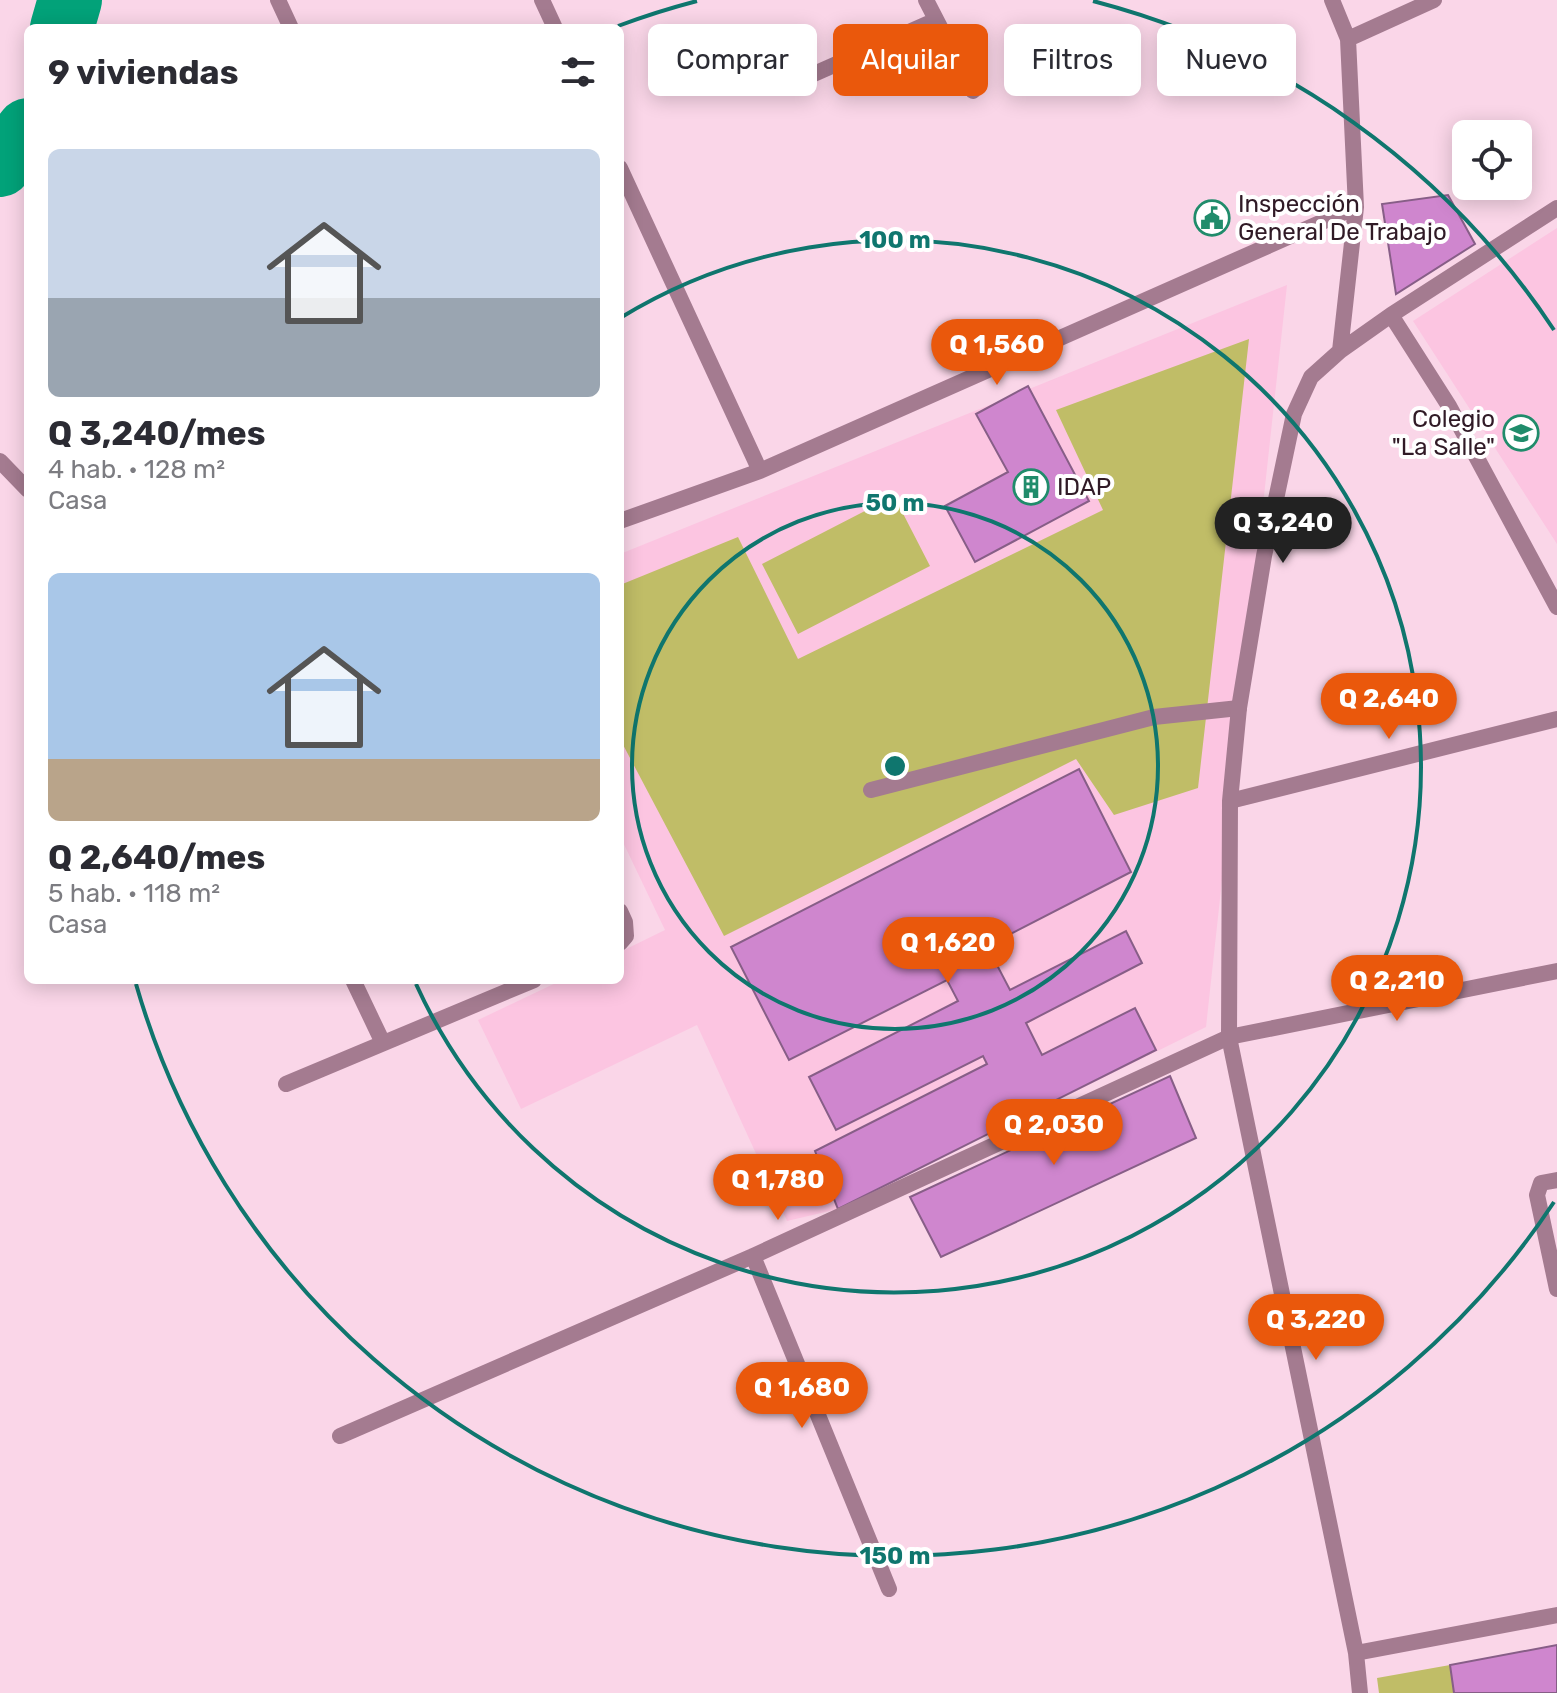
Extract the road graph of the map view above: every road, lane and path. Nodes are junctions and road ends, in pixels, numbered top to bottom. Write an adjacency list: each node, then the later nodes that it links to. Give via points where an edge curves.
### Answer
1 (278, 0): 7 (street)
2 (542, 0): 8 (street)
3 (926, 0): 6 (street)
4 (1332, 0): 10 (street)
5 (1434, 0): 10 (street)
6 (936, 20): 9 (street); 11 (street)
7 (289, 24)
8 (553, 24)
9 (938, 24)
10 (1348, 39): 13 (street)
11 (817, 73)
12 (624, 177): 18 (street)
13 (1356, 207): 16 (street); 18 (street)
14 (1557, 208): 15 (street)
15 (1391, 315): 16 (street); 21 (street, via 1449,406)
16 (1340, 351): 22 (street, via 1311,377 1294,414)
17 (0, 461): 19 (street)
18 (760, 471): 20 (street)
19 (24, 486)
20 (624, 520)
21 (1557, 607)
22 (1239, 708): 24 (street, via 1154,717); 25 (street)
23 (1557, 719): 25 (street)
24 (871, 790)
25 (1230, 801): 29 (street)
26 (1557, 971): 29 (street)
27 (355, 984): 30 (street)
28 (524, 984): 30 (street)
29 (1229, 1037): 33 (street); 38 (street)
30 (383, 1043): 31 (street)
31 (286, 1084)
32 (1557, 1180): 34 (street, via 1541,1183 1537,1195)
33 (753, 1256): 35 (street); 36 (street)
34 (1557, 1289)
35 (340, 1436)
36 (889, 1589)
37 (1557, 1615): 38 (street)
38 (1356, 1653): 39 (street)
39 (1360, 1693)

